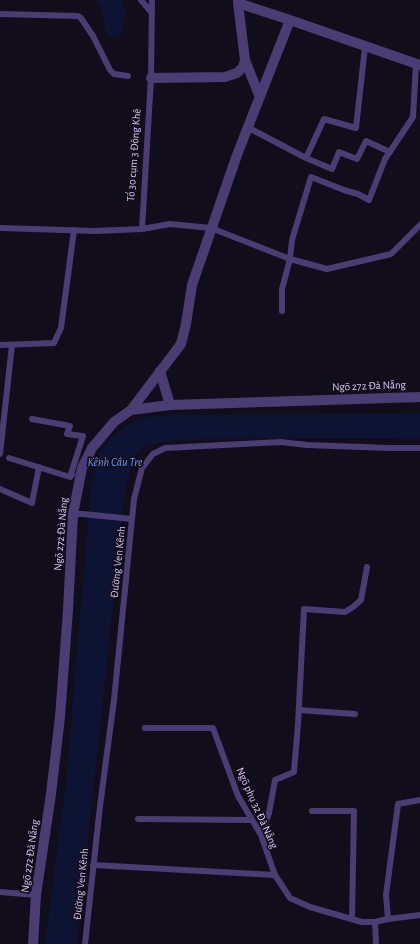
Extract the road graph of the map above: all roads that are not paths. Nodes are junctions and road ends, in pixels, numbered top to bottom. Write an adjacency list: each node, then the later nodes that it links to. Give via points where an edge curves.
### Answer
1 (141, 0): 4 (lane)
2 (152, 0): 4 (lane, Tổ 30 cụm 3 Đông Khê)
3 (238, 2): 6 (street); 8 (street)
4 (152, 13): 11 (lane, Tổ 30 cụm 3 Đông Khê)
5 (0, 14): 10 (lane, via 78,16 94,36 110,70 114,74)
6 (290, 20): 7 (street); 12 (street)
7 (365, 47): 9 (street); 15 (lane, via 356,128 324,118)
8 (245, 60): 11 (street, via 237,73 225,77); 12 (street)
9 (418, 65): 14 (lane, via 413,117)
10 (128, 76)
11 (151, 78): 19 (lane, Tổ 30 cụm 3 Đông Khê)
12 (259, 95): 13 (street)
13 (248, 127): 15 (lane); 18 (street)
14 (390, 152): 15 (lane, via 366,141 357,159 339,152 332,168); 21 (lane, via 369,200 311,177 292,240)
15 (306, 158)
16 (420, 225): 21 (lane, via 391,254 327,269)
17 (0, 228): 20 (lane)
18 (212, 228): 19 (lane, via 170,224); 21 (lane); 25 (street, via 192,285 182,344)
19 (142, 229): 20 (lane)
20 (74, 230): 24 (lane, via 61,328 54,343)
21 (290, 259): 22 (lane, via 282,290)
22 (282, 311)
23 (0, 345): 24 (lane)
24 (12, 345): 30 (lane)
25 (160, 371): 27 (street); 28 (street)
26 (420, 397): 27 (street, Ngõ 272 Đà Nẵng)
27 (170, 405): 28 (street, Ngõ 272 Đà Nẵng)
28 (131, 410): 35 (street, Ngõ 272 Đà Nẵng, via 114,422 92,448)
29 (32, 419): 36 (lane, via 70,426 67,434 83,436)
30 (2, 422): 32 (lane)
31 (420, 448): 39 (lane, Đường Ven Kênh, via 281,442 165,448 153,454 142,468)
32 (0, 454)
33 (10, 458): 34 (lane)
34 (39, 467): 36 (lane); 37 (lane, via 32,503)
35 (82, 468): 36 (lane); 38 (street, Ngõ 272 Đà Nẵng)
36 (70, 477)
37 (0, 489)
38 (78, 514): 39 (lane); 52 (street, Ngõ 272 Đà Nẵng, via 60,717)
39 (129, 518): 49 (lane, Đường Ven Kênh, via 114,700)
40 (367, 567): 41 (lane, via 362,600 345,612 304,609)
41 (299, 710): 42 (lane); 48 (lane, via 294,772 275,780 269,813)
42 (355, 714)
43 (145, 728): 47 (lane, Ngõ phụ 32 Đà Nẵng, via 213,728 238,796)
44 (420, 800): 55 (lane, via 398,804 386,895)
45 (312, 811): 54 (lane, via 354,811)
46 (138, 819): 47 (lane)
47 (252, 820): 48 (lane, Ngõ phụ 32 Đà Nẵng)
48 (261, 835): 50 (lane, Ngõ phụ 32 Đà Nẵng)
49 (93, 865): 50 (lane); 58 (lane, Đường Ven Kênh)
50 (275, 875): 54 (lane, Ngõ phụ 32 Đà Nẵng, via 290,898)
51 (0, 892): 52 (lane)
52 (36, 894): 57 (street, Ngõ 272 Đà Nẵng)
53 (420, 915): 55 (lane, Ngõ phụ 32 Đà Nẵng)
54 (352, 919): 56 (lane, Ngõ phụ 32 Đà Nẵng)
55 (388, 919): 56 (lane, Ngõ phụ 32 Đà Nẵng)
56 (375, 922): 59 (lane)
57 (33, 944)
58 (85, 944)
59 (376, 944)

